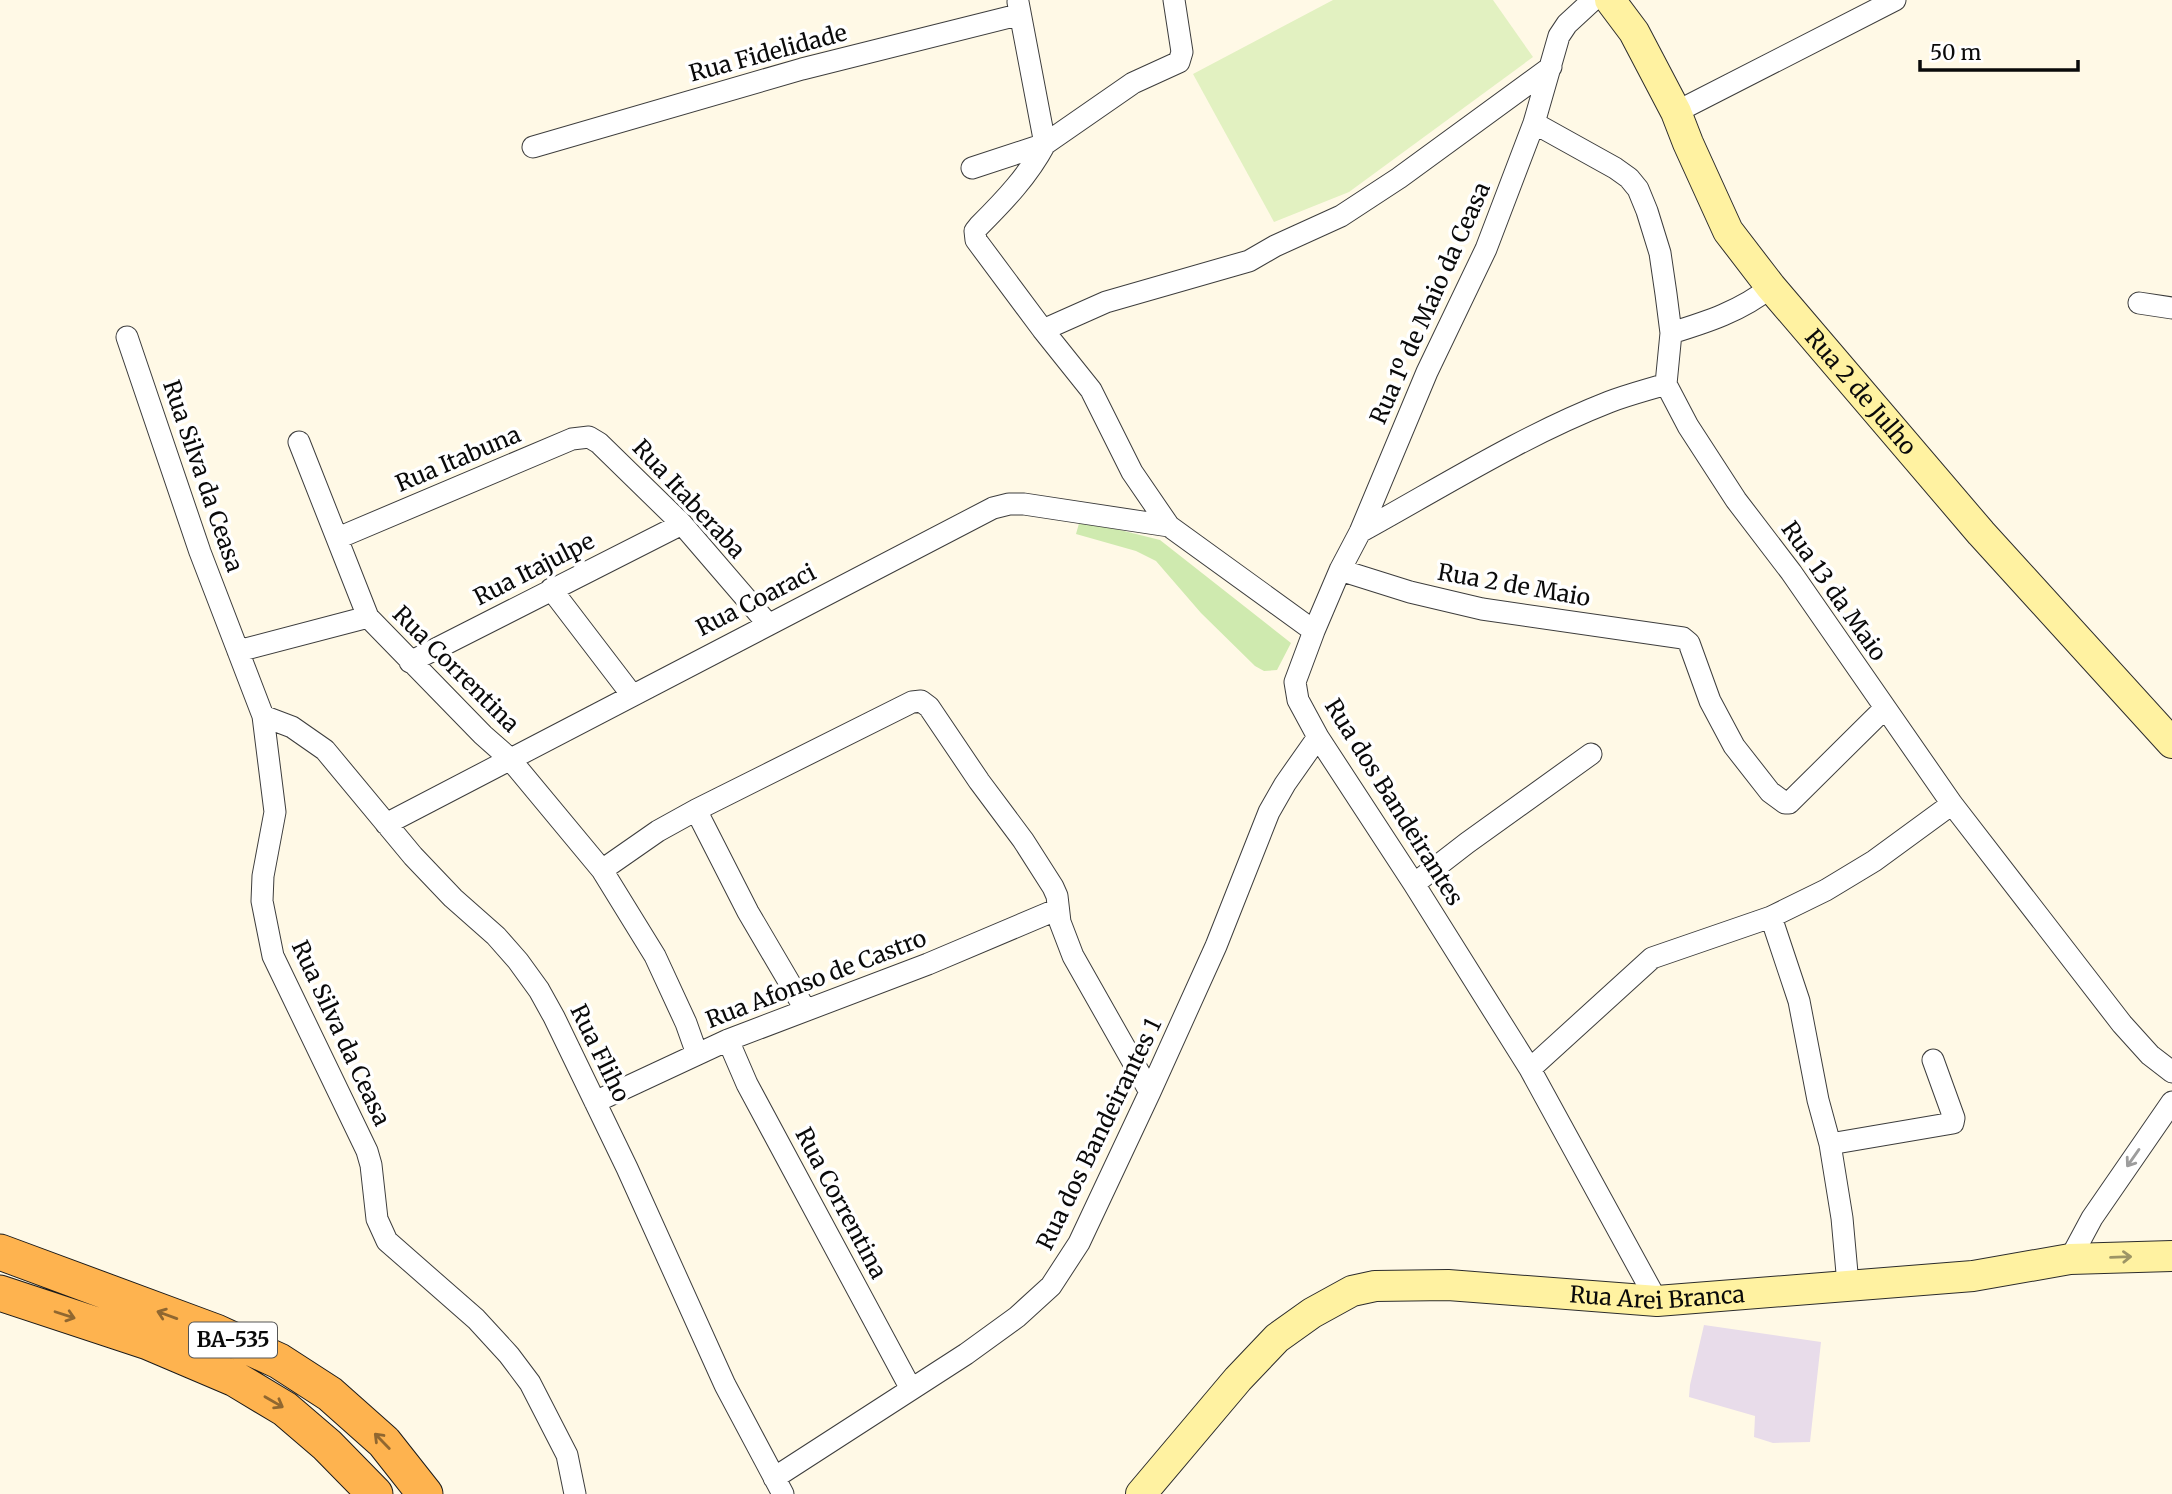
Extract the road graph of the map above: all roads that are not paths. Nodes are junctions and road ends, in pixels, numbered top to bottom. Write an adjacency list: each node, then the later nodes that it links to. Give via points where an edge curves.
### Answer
1 (1174, 0): 9 (street, via 1182,52 1175,65 1133,83)
2 (1593, 0): 6 (street, Rua 1º de Maio da Ceasa, via 1559,36)
3 (1610, 0): 7 (main road, Rua 2 de Julho, via 1634,32)
4 (1895, 0): 7 (street)
5 (1018, 7): 9 (street); 10 (street, Rua Fidelidade)
6 (1550, 67): 8 (street, Rua 1º de Maio da Ceasa); 15 (street, via 1341,216 1249,261 1106,302)
7 (1676, 112): 12 (main road, Rua 2 de Julho, via 1728,230)
8 (1534, 123): 16 (street, via 1615,167 1638,189 1660,253); 23 (street, Rua 1º de Maio da Ceasa, via 1486,249 1427,372)
9 (1045, 144): 11 (street); 15 (street, via 1019,183 975,231 978,244)
10 (533, 147)
11 (972, 168)
12 (1771, 287): 16 (street, via 1726,315); 35 (main road, Rua 2 de Julho, via 1981,533)
13 (2139, 303): 14 (street)
14 (2172, 308)
15 (1043, 330): 22 (street, via 1091,390 1132,472)
16 (1671, 333): 18 (street)
17 (127, 337): 30 (street, Rua Silva da Ceasa)
18 (1666, 384): 23 (street, via 1609,402 1544,433); 33 (street, Rua 13 da Maio, via 1736,500)
19 (299, 442): 24 (street, Rua Correntina)
20 (599, 443): 21 (street, Rua Itaberaba); 24 (street, Rua Itabuna, via 589,437 572,439)
21 (682, 524): 26 (street, Rua Itajulpe); 28 (street, Rua Itaberaba)
22 (1169, 526): 28 (street, Rua Coaraci, via 1024,504 1001,506); 29 (street)
23 (1360, 531): 25 (street, Rua 1º de Maio da Ceasa)
24 (338, 538): 27 (street, Rua Correntina)
25 (1340, 570): 29 (street, Rua 1º de Maio da Ceasa); 33 (street, Rua 2 de Maio, via 1482,609 1683,638 1734,747 1782,802 1789,803)
26 (551, 589): 31 (street, Rua Itajulpe); 32 (street)
27 (368, 617): 30 (street); 31 (street, Rua Correntina)
28 (768, 624): 32 (street, Rua Coaraci)
29 (1314, 631): 36 (street, Rua dos Bandeirantes, via 1295,682 1298,700)
30 (238, 651): 34 (street, Rua Silva da Ceasa)
31 (410, 662): 38 (street, Rua Correntina)
32 (632, 695): 38 (street, Rua Coaraci)
33 (1884, 709): 39 (street, Rua 13 da Maio)
34 (263, 716): 41 (street, Rua Fliho, via 317,743); 66 (street, Rua Silva da Ceasa, via 275,812 263,876 266,928 273,956 367,1151 381,1230 387,1241 509,1354 530,1383 567,1455)
35 (2168, 732)
36 (1318, 737): 43 (street, Rua dos Bandeirantes); 52 (street, Rua dos Bandeirantes 1, via 1269,812 1216,946)
37 (1591, 754): 43 (street)
38 (509, 758): 41 (street, Rua Coaraci); 42 (street, Rua Correntina)
39 (1952, 804): 45 (street, via 1874,861); 51 (street, Rua 13 da Maio, via 2122,1024)
40 (695, 810): 42 (street); 44 (street, via 921,701 1023,840 1057,896); 46 (street)
41 (386, 824): 53 (street, Rua Fliho, via 518,961 549,1008)
42 (602, 870): 48 (street, Rua Correntina, via 655,956)
43 (1414, 884): 50 (street, Rua dos Bandeirantes)
44 (1058, 909): 46 (street, Rua Afonso de Castro); 52 (street, via 1073,956)
45 (1771, 917): 50 (street, via 1652,958); 55 (street, via 1799,1001)
46 (805, 1009): 47 (street, Rua Afonso de Castro)
47 (729, 1040): 48 (street, Rua Afonso de Castro); 62 (street, Rua Correntina, via 747,1084)
48 (697, 1054): 53 (street, Rua Afonso de Castro)
49 (1933, 1060): 55 (street, via 1953,1123)
50 (1530, 1069): 61 (street, Rua dos Bandeirantes)
51 (2172, 1072)
52 (1150, 1092): 62 (street, Rua dos Bandeirantes 1, via 1079,1242 1051,1286 1017,1317)
53 (596, 1102): 63 (street, Rua Fliho, via 725,1385)
54 (2172, 1102): 58 (street, one-way to 58, via 2092,1218)
55 (1830, 1144): 59 (street)
56 (0, 1252): 65 (highway, BA-535, one-way to 56, via 384,1442 330,1394 279,1361 216,1332)
57 (2172, 1256): 58 (main road, Rua Arei Branca, one-way to 57)
58 (2070, 1259): 59 (main road, Rua Arei Branca, via 1973,1276)
59 (1848, 1284): 61 (main road, Rua Arei Branca)
60 (0, 1293): 64 (highway, one-way to 64, via 148,1342 235,1379 285,1409)
61 (1657, 1301): 67 (main road, Rua Arei Branca, via 1448,1284 1352,1291 1277,1338)
62 (911, 1389): 63 (street, Rua dos Bandeirantes 1)
63 (778, 1486)
64 (375, 1494)
65 (425, 1494)
66 (575, 1494)
67 (1141, 1494)

